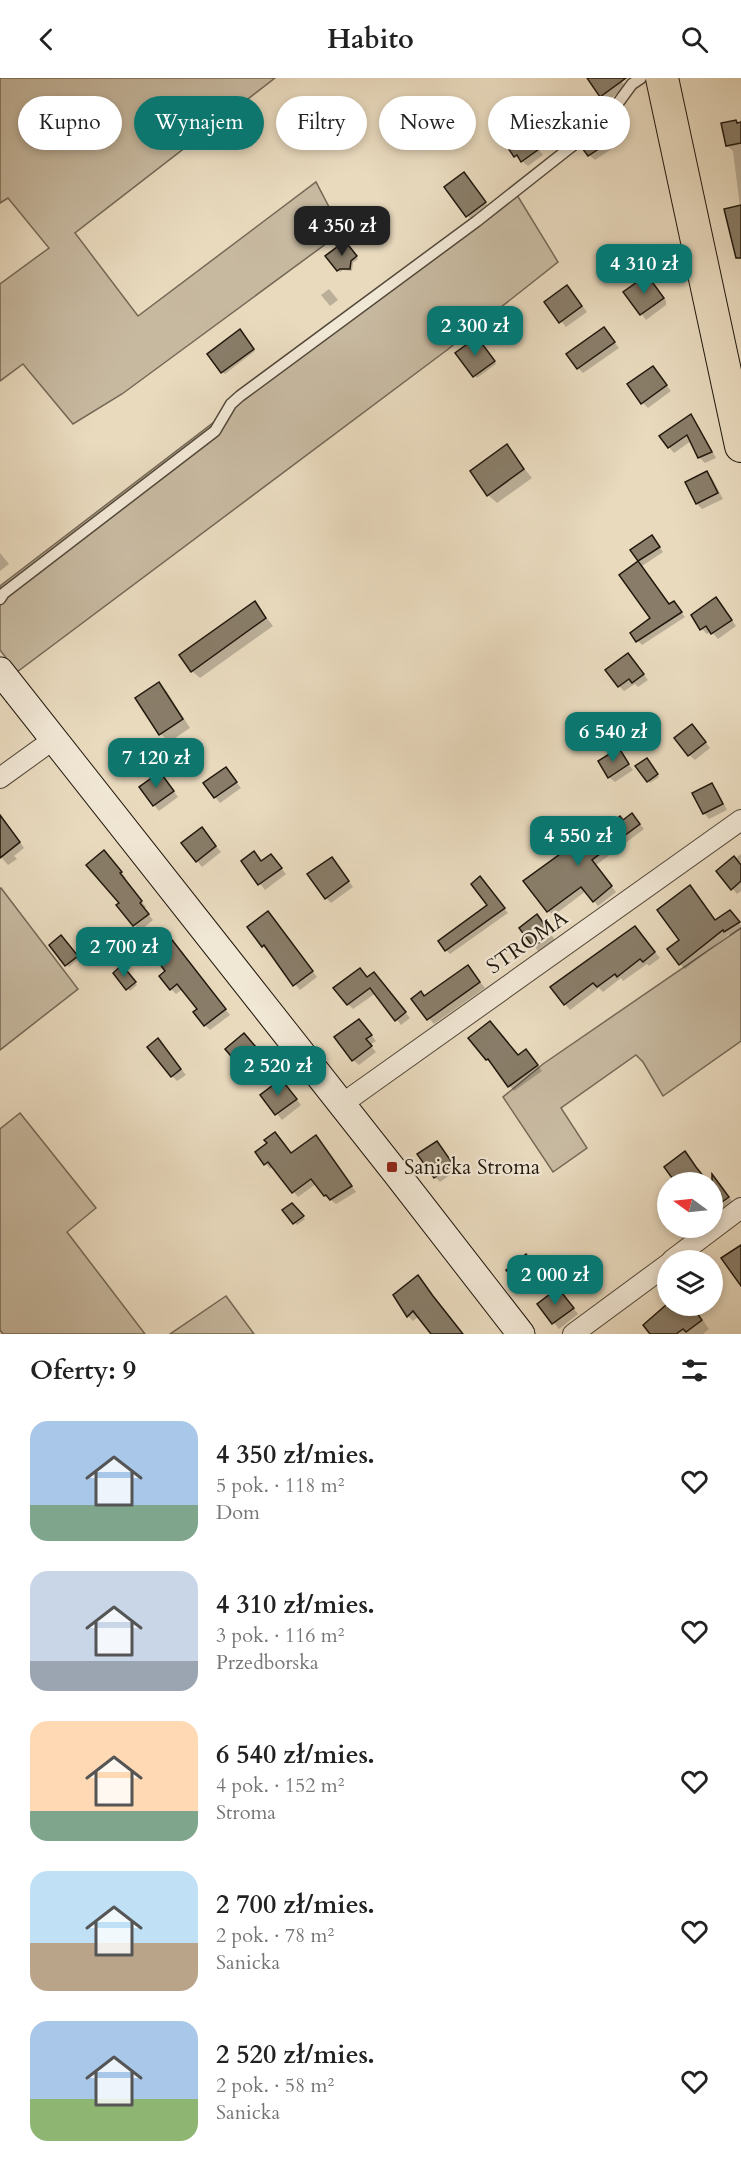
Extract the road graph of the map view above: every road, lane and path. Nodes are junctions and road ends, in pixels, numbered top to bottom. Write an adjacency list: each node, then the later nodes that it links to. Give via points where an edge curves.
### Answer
1 (641, 78): 4 (lane, via 600,124 240,396 215,431 4,592)
2 (662, 78): 3 (main road)
3 (741, 446)
4 (0, 599)
5 (0, 671): 6 (street)
6 (54, 739): 7 (street); 9 (street)
7 (0, 778)
8 (741, 820): 9 (street, STROMA)
9 (342, 1104): 13 (street)
10 (741, 1208): 11 (street)
11 (685, 1250)
12 (657, 1271): 14 (street)
13 (521, 1334)
14 (573, 1334)

